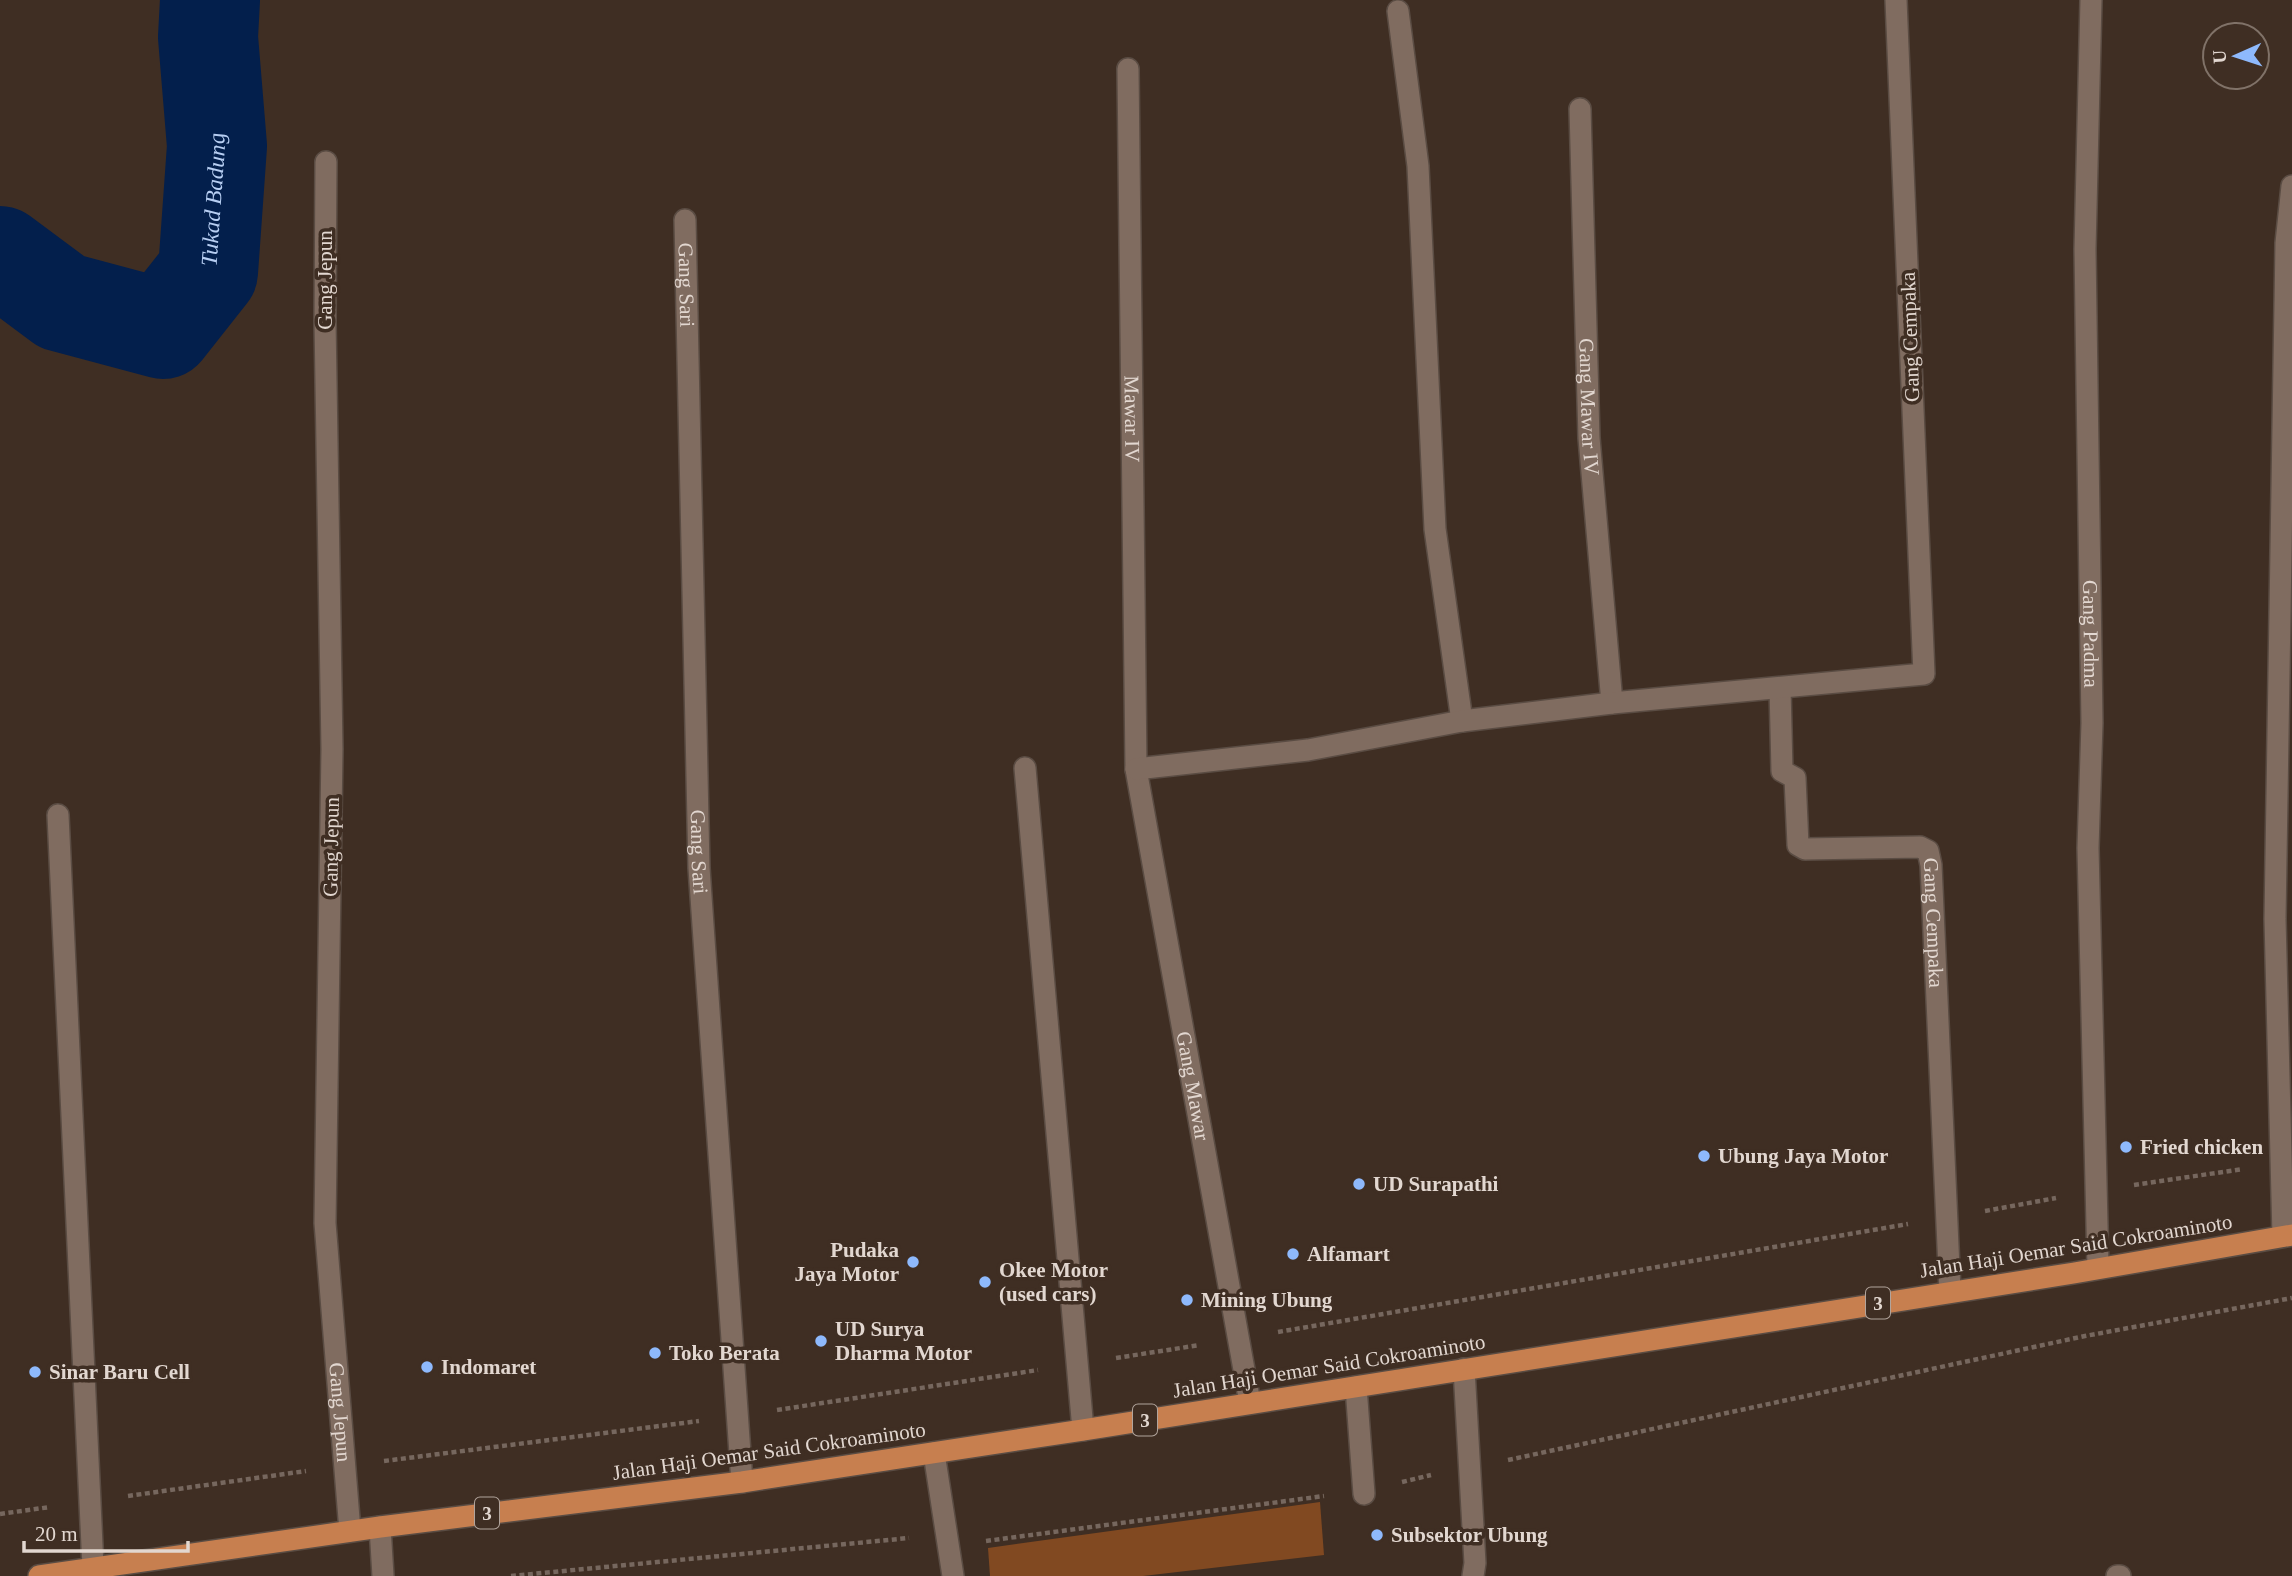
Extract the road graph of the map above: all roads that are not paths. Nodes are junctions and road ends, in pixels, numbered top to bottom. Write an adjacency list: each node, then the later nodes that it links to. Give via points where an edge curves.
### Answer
1 (1896, 0): 9 (street, Gang Cempaka, via 1924,674)
2 (2091, 0): 16 (street, Gang Padma, via 2085,249 2092,723 2088,848)
3 (1398, 11): 11 (street, via 1418,166 1435,529)
4 (1128, 69): 13 (street, Mawar IV)
5 (1580, 109): 10 (street, Gang Mawar IV, via 1590,438)
6 (326, 162): 26 (street, Gang Jepun, via 332,749 325,1223)
7 (2292, 186): 15 (street, via 2286,257 2275,919 2280,1164)
8 (685, 220): 23 (street, Gang Sari, via 699,867)
9 (1780, 688): 10 (street); 17 (street, Gang Cempaka, via 1782,771 1795,778 1797,845 1805,849 1920,847 1928,851)
10 (1612, 703): 11 (street)
11 (1462, 721): 13 (street, via 1308,750)
12 (1025, 768): 21 (street)
13 (1136, 769): 20 (street, Gang Mawar)
14 (58, 816): 27 (street)
15 (2288, 1236): 16 (highway, Jalan Haji Oemar Said Cokroaminoto / 3)
16 (2098, 1267): 17 (highway, Jalan Haji Oemar Said Cokroaminoto / 3)
17 (1950, 1291): 18 (highway, Jalan Haji Oemar Said Cokroaminoto / 3)
18 (1464, 1368): 19 (highway, Jalan Haji Oemar Said Cokroaminoto / 3); 31 (street)
19 (1356, 1387): 20 (highway, Jalan Haji Oemar Said Cokroaminoto / 3); 24 (street)
20 (1250, 1404): 21 (highway, Jalan Haji Oemar Said Cokroaminoto / 3)
21 (1083, 1430): 22 (highway, Jalan Haji Oemar Said Cokroaminoto / 3)
22 (934, 1453): 23 (highway, Jalan Haji Oemar Said Cokroaminoto / 3); 30 (street)
23 (743, 1482): 25 (highway, Jalan Haji Oemar Said Cokroaminoto / 3)
24 (1364, 1492)
25 (380, 1527): 26 (highway, Jalan Haji Oemar Said Cokroaminoto / 3); 29 (street)
26 (349, 1531): 27 (highway, Jalan Haji Oemar Said Cokroaminoto / 3)
27 (93, 1567): 28 (highway, Jalan Haji Oemar Said Cokroaminoto / 3)
28 (52, 1575)
29 (383, 1576)
30 (953, 1576)
31 (1473, 1576)

